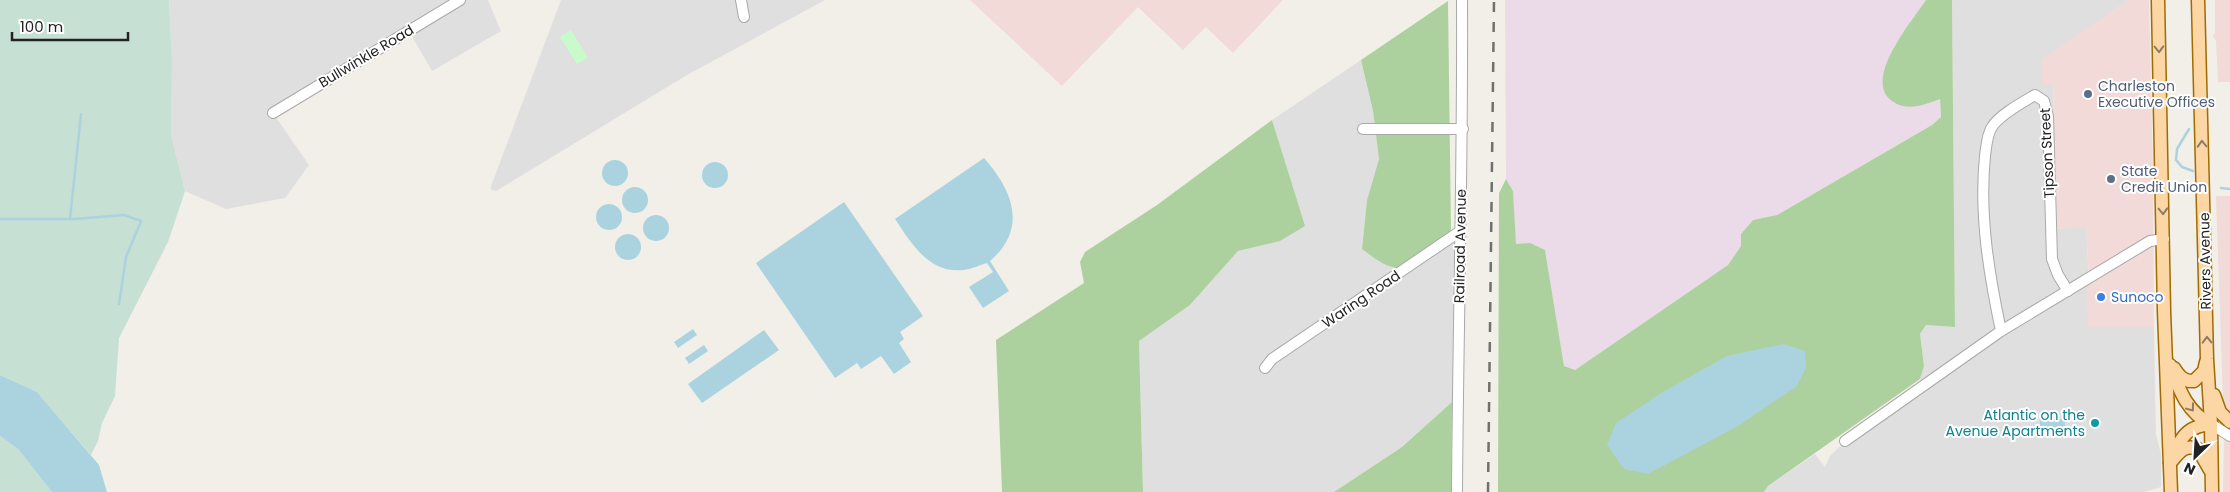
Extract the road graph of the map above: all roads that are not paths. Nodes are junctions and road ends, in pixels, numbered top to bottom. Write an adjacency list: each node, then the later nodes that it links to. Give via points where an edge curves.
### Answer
1 (460, 0): 7 (street, Bullwinkle Road)
2 (741, 0): 6 (street)
3 (1462, 0): 8 (street, Railroad Avenue)
4 (2158, 0): 11 (main road, one-way to 11)
5 (2198, 0): 15 (main road, Rivers Avenue, one-way to 5)
6 (744, 17)
7 (273, 113)
8 (1463, 128): 9 (street); 10 (street, Railroad Avenue)
9 (1363, 129)
10 (1460, 232): 16 (street, Waring Road, via 1272,359); 25 (street, Railroad Avenue)
11 (2164, 239): 12 (street, via 2150,241); 14 (main road)
12 (2068, 291): 13 (street); 13 (street, Tipson Street, via 2052,259 2048,116 2044,101 2035,95 1992,126 1986,145 1984,216 1989,272)
13 (2001, 331): 22 (street)
14 (2165, 353): 15 (main road, via 2179,376 2187,382 2198,378); 19 (main road, one-way to 19, via 2187,404 2200,419); 23 (main road)
15 (2207, 359): 17 (main road, Rivers Avenue)
16 (1265, 368)
17 (2208, 380): 18 (main road, via 2217,405); 19 (main road, Rivers Avenue)
18 (2230, 422)
19 (2211, 424): 20 (street); 21 (street); 23 (main road, via 2197,425 2183,436); 24 (main road, Rivers Avenue)
20 (2230, 428)
21 (2230, 436)
22 (1845, 441)
23 (2170, 463): 24 (main road, via 2184,447 2190,446 2198,448); 26 (main road)
24 (2211, 472): 27 (main road, Rivers Avenue)
25 (1457, 492)
26 (2171, 492)
27 (2212, 492)

